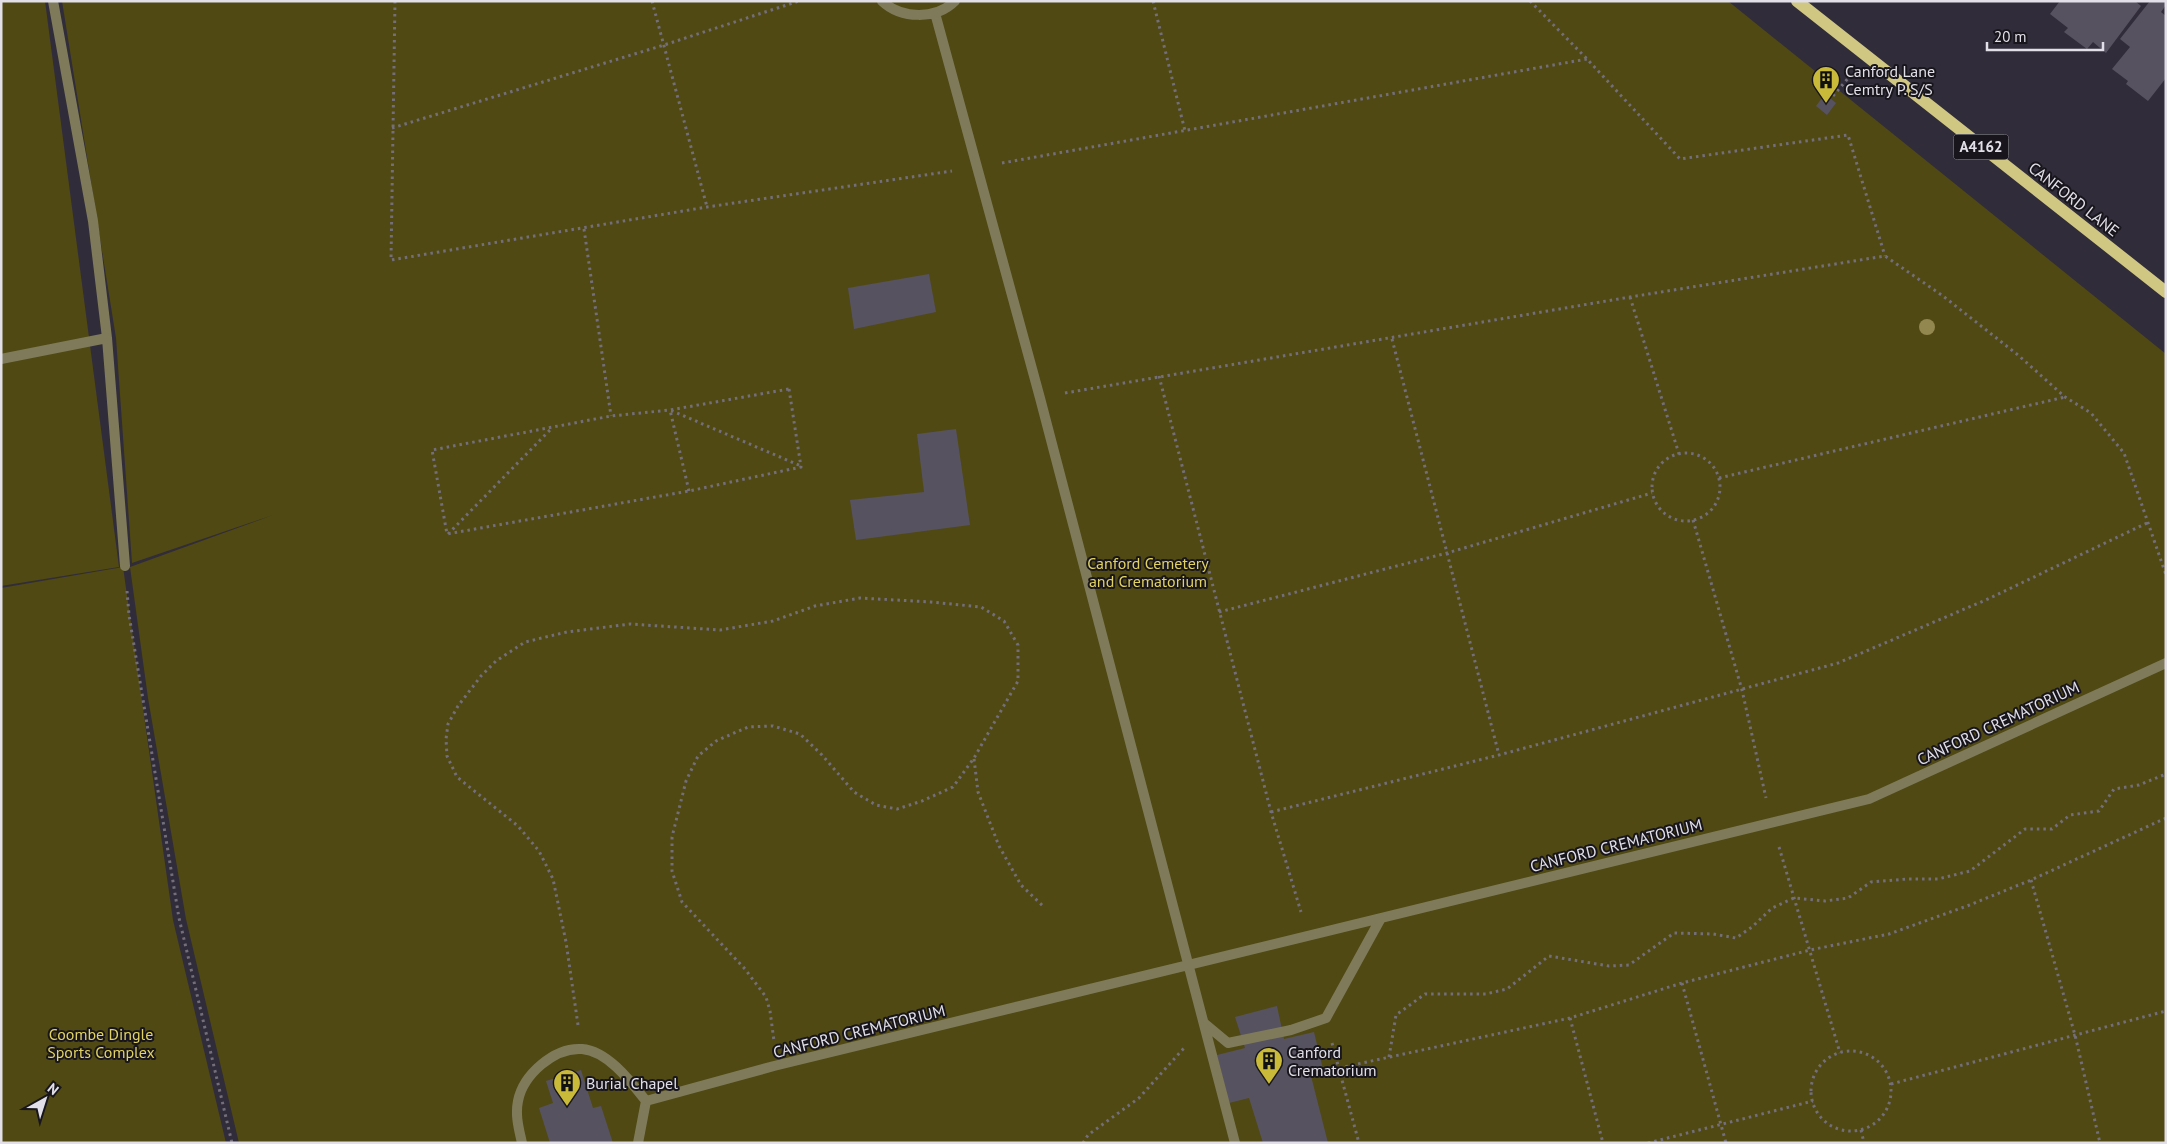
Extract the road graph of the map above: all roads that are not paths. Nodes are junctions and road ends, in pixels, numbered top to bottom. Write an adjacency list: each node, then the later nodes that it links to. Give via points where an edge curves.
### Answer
1 (53, 1): 7 (lane, via 93,220)
2 (882, 1): 5 (lane, via 901,12)
3 (955, 1): 5 (lane)
4 (1797, 1): 6 (main road, CANFORD LANE / A4162)
5 (935, 13): 12 (lane)
6 (2166, 292)
7 (107, 338): 8 (lane); 9 (lane)
8 (1, 359)
9 (125, 566)
10 (2166, 663): 11 (lane, CANFORD CREMATORIUM, via 1869,799)
11 (1381, 918): 12 (lane, CANFORD CREMATORIUM); 13 (lane, via 1326,1018 1291,1030 1228,1043)
12 (1189, 966): 13 (lane); 14 (lane, CANFORD CREMATORIUM, via 774,1066)
13 (1204, 1023): 17 (lane)
14 (646, 1101): 15 (lane, via 602,1056 582,1049 560,1053 541,1064 527,1080 518,1100 517,1122); 16 (lane)
15 (522, 1143)
16 (638, 1143)
17 (1235, 1143)

